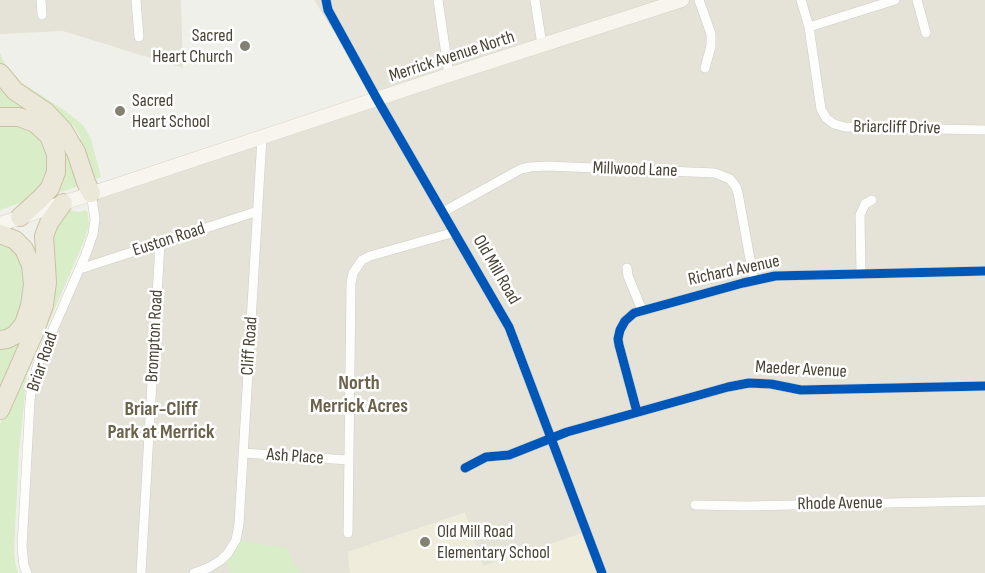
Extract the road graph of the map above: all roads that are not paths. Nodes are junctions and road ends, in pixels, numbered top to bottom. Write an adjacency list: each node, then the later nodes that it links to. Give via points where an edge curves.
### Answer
1 (41, 0): 11 (street)
2 (136, 0): 14 (street)
3 (326, 0): 19 (street, Old Mill Road)
4 (438, 0): 18 (street)
5 (535, 0): 15 (street)
6 (682, 0): 15 (main road, Merrick Avenue North)
7 (699, 0): 16 (street, via 711,34)
8 (801, 0): 12 (street, Briarcliff Drive)
9 (895, 0): 12 (street)
10 (917, 0): 13 (street)
11 (42, 15)
12 (810, 27): 21 (street, Briarcliff Drive, via 821,109 834,124)
13 (926, 33)
14 (139, 37)
15 (542, 45): 18 (main road, Merrick Avenue North)
16 (705, 68)
17 (0, 74): 23 (highway, via 63,130)
18 (449, 75): 19 (main road, Merrick Avenue North)
19 (377, 99): 22 (main road, Merrick Avenue North); 27 (street, Old Mill Road)
20 (0, 117): 28 (highway, via 19,117 36,123 49,136 56,154 56,172 50,188)
21 (985, 130)
22 (262, 137): 23 (main road, Merrick Avenue North); 26 (street, Cliff Road)
23 (91, 193): 25 (main road, Merrick Avenue North); 34 (street, Briar Road, via 93,234)
24 (872, 200): 36 (street, via 860,215)
25 (63, 203): 28 (main road, Merrick Avenue North); 41 (highway, via 48,223 44,236 44,305)
26 (258, 211): 32 (street, Euston Road); 44 (street, Cliff Road)
27 (443, 212): 30 (street, Old Mill Road); 37 (street, Millwood Lane, via 530,167 715,173 736,187)
28 (20, 217): 29 (main road, Merrick Avenue North)
29 (0, 224)
30 (455, 232): 43 (street, Old Mill Road, via 509,327); 45 (street, via 369,256 352,273)
31 (0, 234): 39 (highway, via 24,249 31,264 33,284 24,324 15,335)
32 (160, 243): 34 (street, Euston Road); 51 (street, Brompton Road)
33 (627, 268): 38 (street)
34 (80, 269): 50 (street, Briar Road, via 32,384 22,547)
35 (985, 271): 36 (street, Richard Avenue)
36 (861, 274): 37 (street, Richard Avenue)
37 (754, 281): 38 (street, Richard Avenue)
38 (642, 310): 42 (street, Richard Avenue, via 625,321 618,339)
39 (0, 340)
40 (985, 386): 42 (street, Maeder Avenue, via 801,390 749,383)
41 (0, 410)
42 (637, 412): 43 (street, Maeder Avenue)
43 (552, 438): 46 (street, Maeder Avenue, via 509,455 486,457); 53 (street, Old Mill Road)
44 (243, 453): 45 (street, Ash Place); 52 (street, Cliff Road, via 236,540 220,560)
45 (348, 460): 49 (street)
46 (465, 468)
47 (985, 501): 48 (street, Rhode Avenue)
48 (696, 505)
49 (348, 533)
50 (27, 573)
51 (141, 573)
52 (194, 573)
53 (602, 573)

